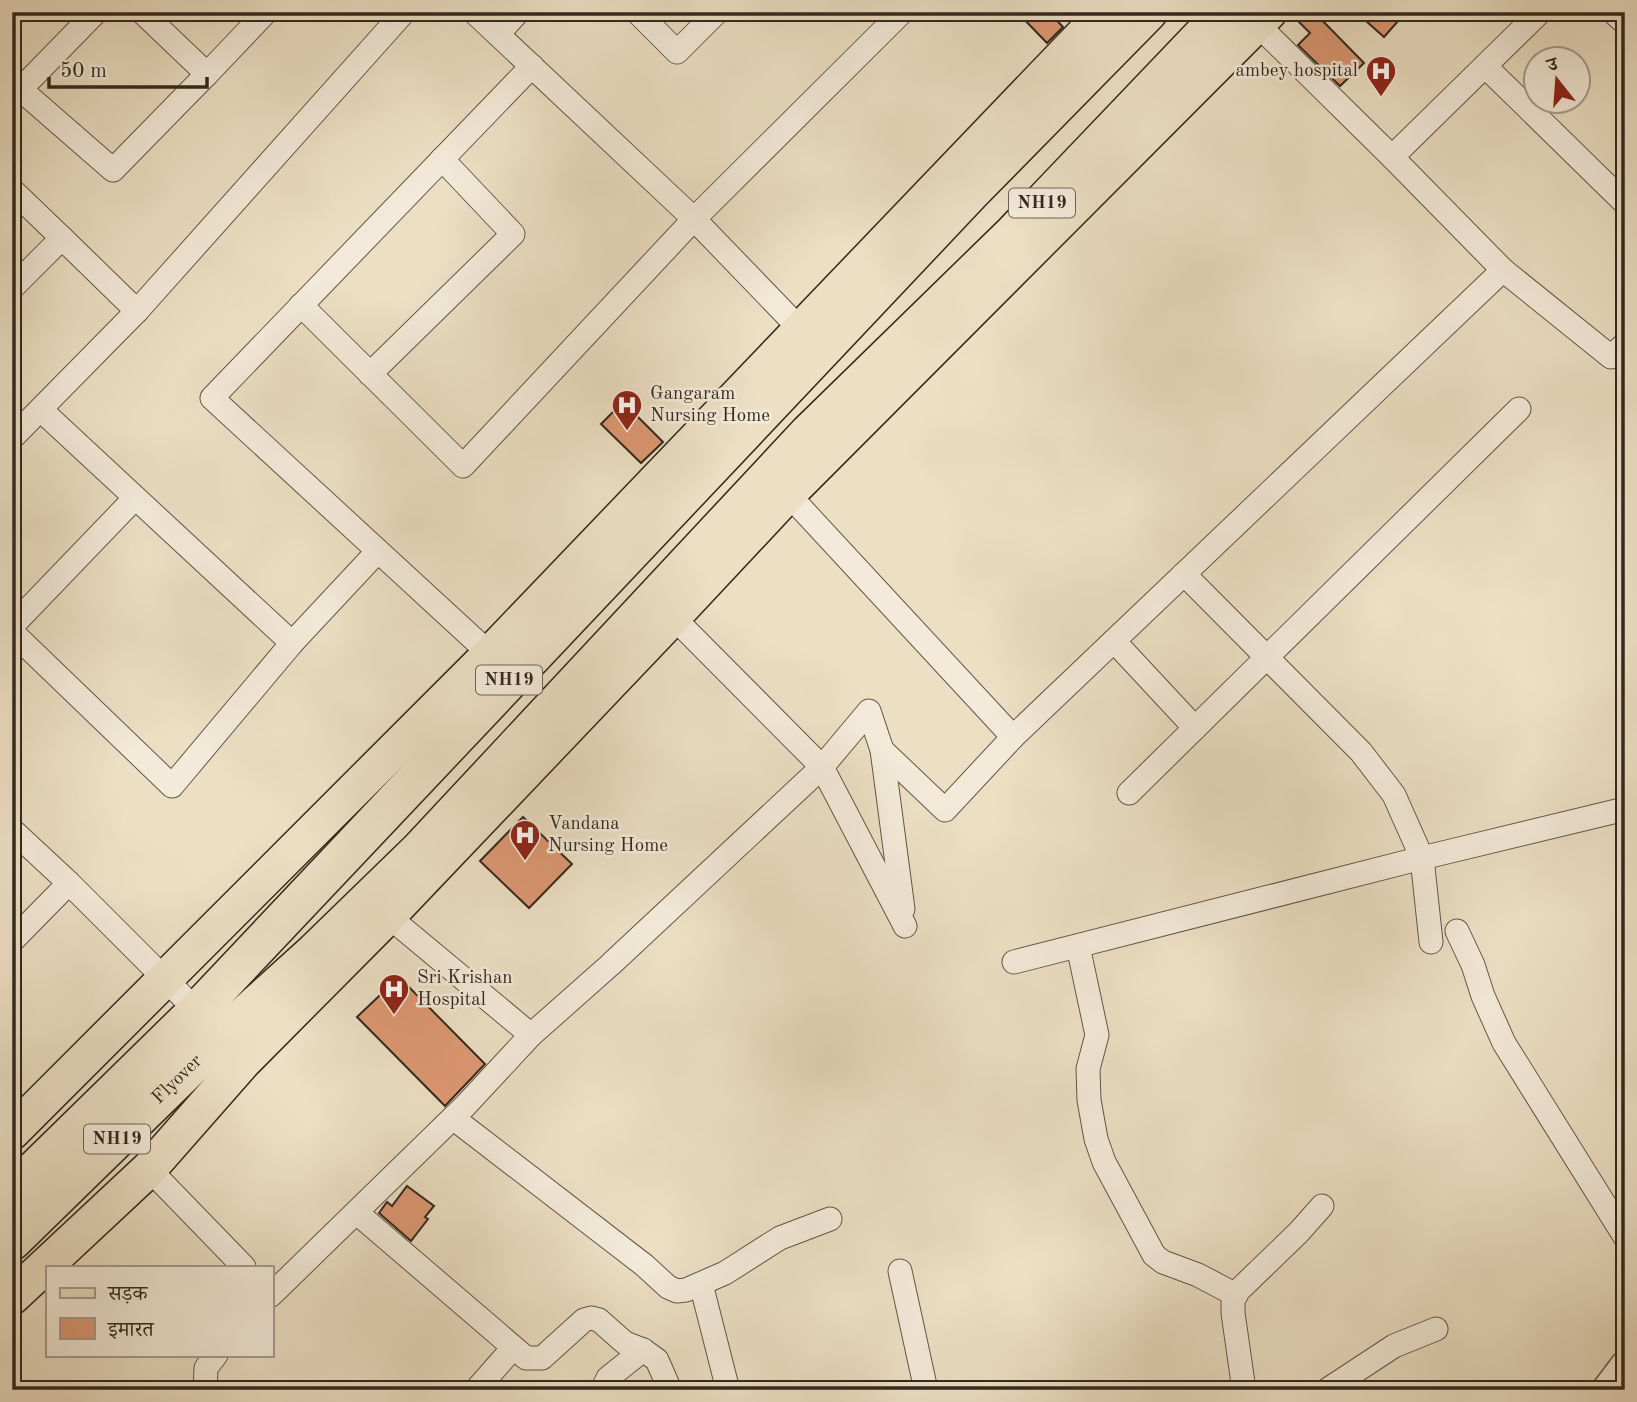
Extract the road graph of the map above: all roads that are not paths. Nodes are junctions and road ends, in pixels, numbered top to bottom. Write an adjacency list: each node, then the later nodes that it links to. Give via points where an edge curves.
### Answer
1 (96, 12): 20 (street)
2 (142, 12): 19 (street)
3 (266, 12): 19 (street)
4 (404, 12): 30 (street)
5 (474, 12): 16 (street)
6 (518, 12): 16 (street)
7 (637, 12): 8 (street, via 677,52)
8 (717, 12)
9 (902, 12): 25 (street)
10 (1105, 12): 31 (main road)
11 (1148, 12): 31 (highway, NH19, via 971,192)
12 (1540, 12): 18 (street)
13 (1613, 12): 15 (street)
14 (1250, 16): 21 (street); 37 (main road); 65 (highway, NH19, via 1013,234 809,433 419,851)
15 (1625, 23)
16 (498, 34): 17 (street)
17 (532, 66): 22 (street); 25 (street)
18 (1485, 66): 21 (street); 24 (street)
19 (206, 74): 20 (street, via 113,170)
20 (16, 94)
21 (1392, 156): 27 (street)
22 (442, 159): 29 (street); 33 (street, via 513,234)
23 (12, 190): 26 (street)
24 (1625, 203)
25 (694, 219): 31 (street); 33 (street, via 463,466)
26 (62, 238): 28 (street); 30 (street)
27 (1503, 270): 32 (street, via 1611,357); 40 (street)
28 (12, 288)
29 (301, 305): 33 (street); 39 (street, via 212,398)
30 (136, 311): 35 (street)
31 (811, 341): 46 (main road); 65 (highway, NH19)
32 (1625, 344)
33 (370, 374)
34 (1519, 408): 47 (street)
35 (41, 410): 36 (street); 38 (street)
36 (12, 438)
37 (788, 494): 41 (main road); 49 (street)
38 (135, 498): 42 (street); 45 (street)
39 (377, 552): 45 (street); 46 (street)
40 (1184, 574): 44 (street); 47 (street)
41 (674, 617): 51 (street); 57 (main road)
42 (12, 626)
43 (12, 632): 45 (street, via 172,786)
44 (1114, 641): 48 (street); 49 (street)
45 (292, 643)
46 (490, 653): 63 (main road)
47 (1267, 657): 48 (street); 55 (street, via 1361,752 1394,795)
48 (1195, 728): 52 (street)
49 (1013, 737): 50 (street, via 945,810)
50 (882, 750): 51 (street, via 869,711); 51 (street, via 905,926)
51 (822, 767): 64 (street)
52 (1129, 793)
53 (1625, 809): 55 (street)
54 (12, 830): 56 (street)
55 (1422, 858): 60 (street); 61 (street)
56 (69, 883): 59 (street); 63 (street)
57 (388, 916): 64 (street); 65 (main road)
58 (1457, 931): 73 (street, via 1504,1043)
59 (12, 941)
60 (1431, 942)
61 (1078, 946): 62 (street); 79 (street, via 1096,1021 1088,1069 1089,1100 1104,1162 1154,1255)
62 (1014, 962)
63 (167, 979): 65 (street); 67 (main road)
64 (530, 1035): 66 (street)
65 (221, 1036): 68 (main road); 69 (highway, Flyover / NH19); 74 (highway, Flyover / NH19)
66 (453, 1118): 71 (street); 77 (street, via 668,1287 677,1291)
67 (12, 1132)
68 (149, 1169): 75 (street); 80 (main road)
69 (12, 1192)
70 (1322, 1206): 79 (street)
71 (357, 1213): 78 (street); 82 (street)
72 (830, 1219): 77 (street, via 780,1238)
73 (1625, 1237)
74 (12, 1241)
75 (243, 1266)
76 (901, 1271): 91 (street)
77 (701, 1284): 90 (street)
78 (273, 1294)
79 (1236, 1295): 92 (street, via 1233,1313)
80 (12, 1297)
81 (1436, 1329): 93 (street, via 1394,1346)
82 (513, 1348): 83 (street, via 526,1358 542,1358 591,1318); 87 (street)
83 (643, 1350): 88 (street, via 608,1378); 89 (street, via 657,1360)
84 (215, 1356): 86 (street, via 206,1368)
85 (1625, 1365): 94 (street)
86 (205, 1390)
87 (476, 1390)
88 (601, 1390)
89 (670, 1390)
90 (728, 1390)
91 (926, 1390)
92 (1244, 1390)
93 (1327, 1390)
94 (1606, 1390)

